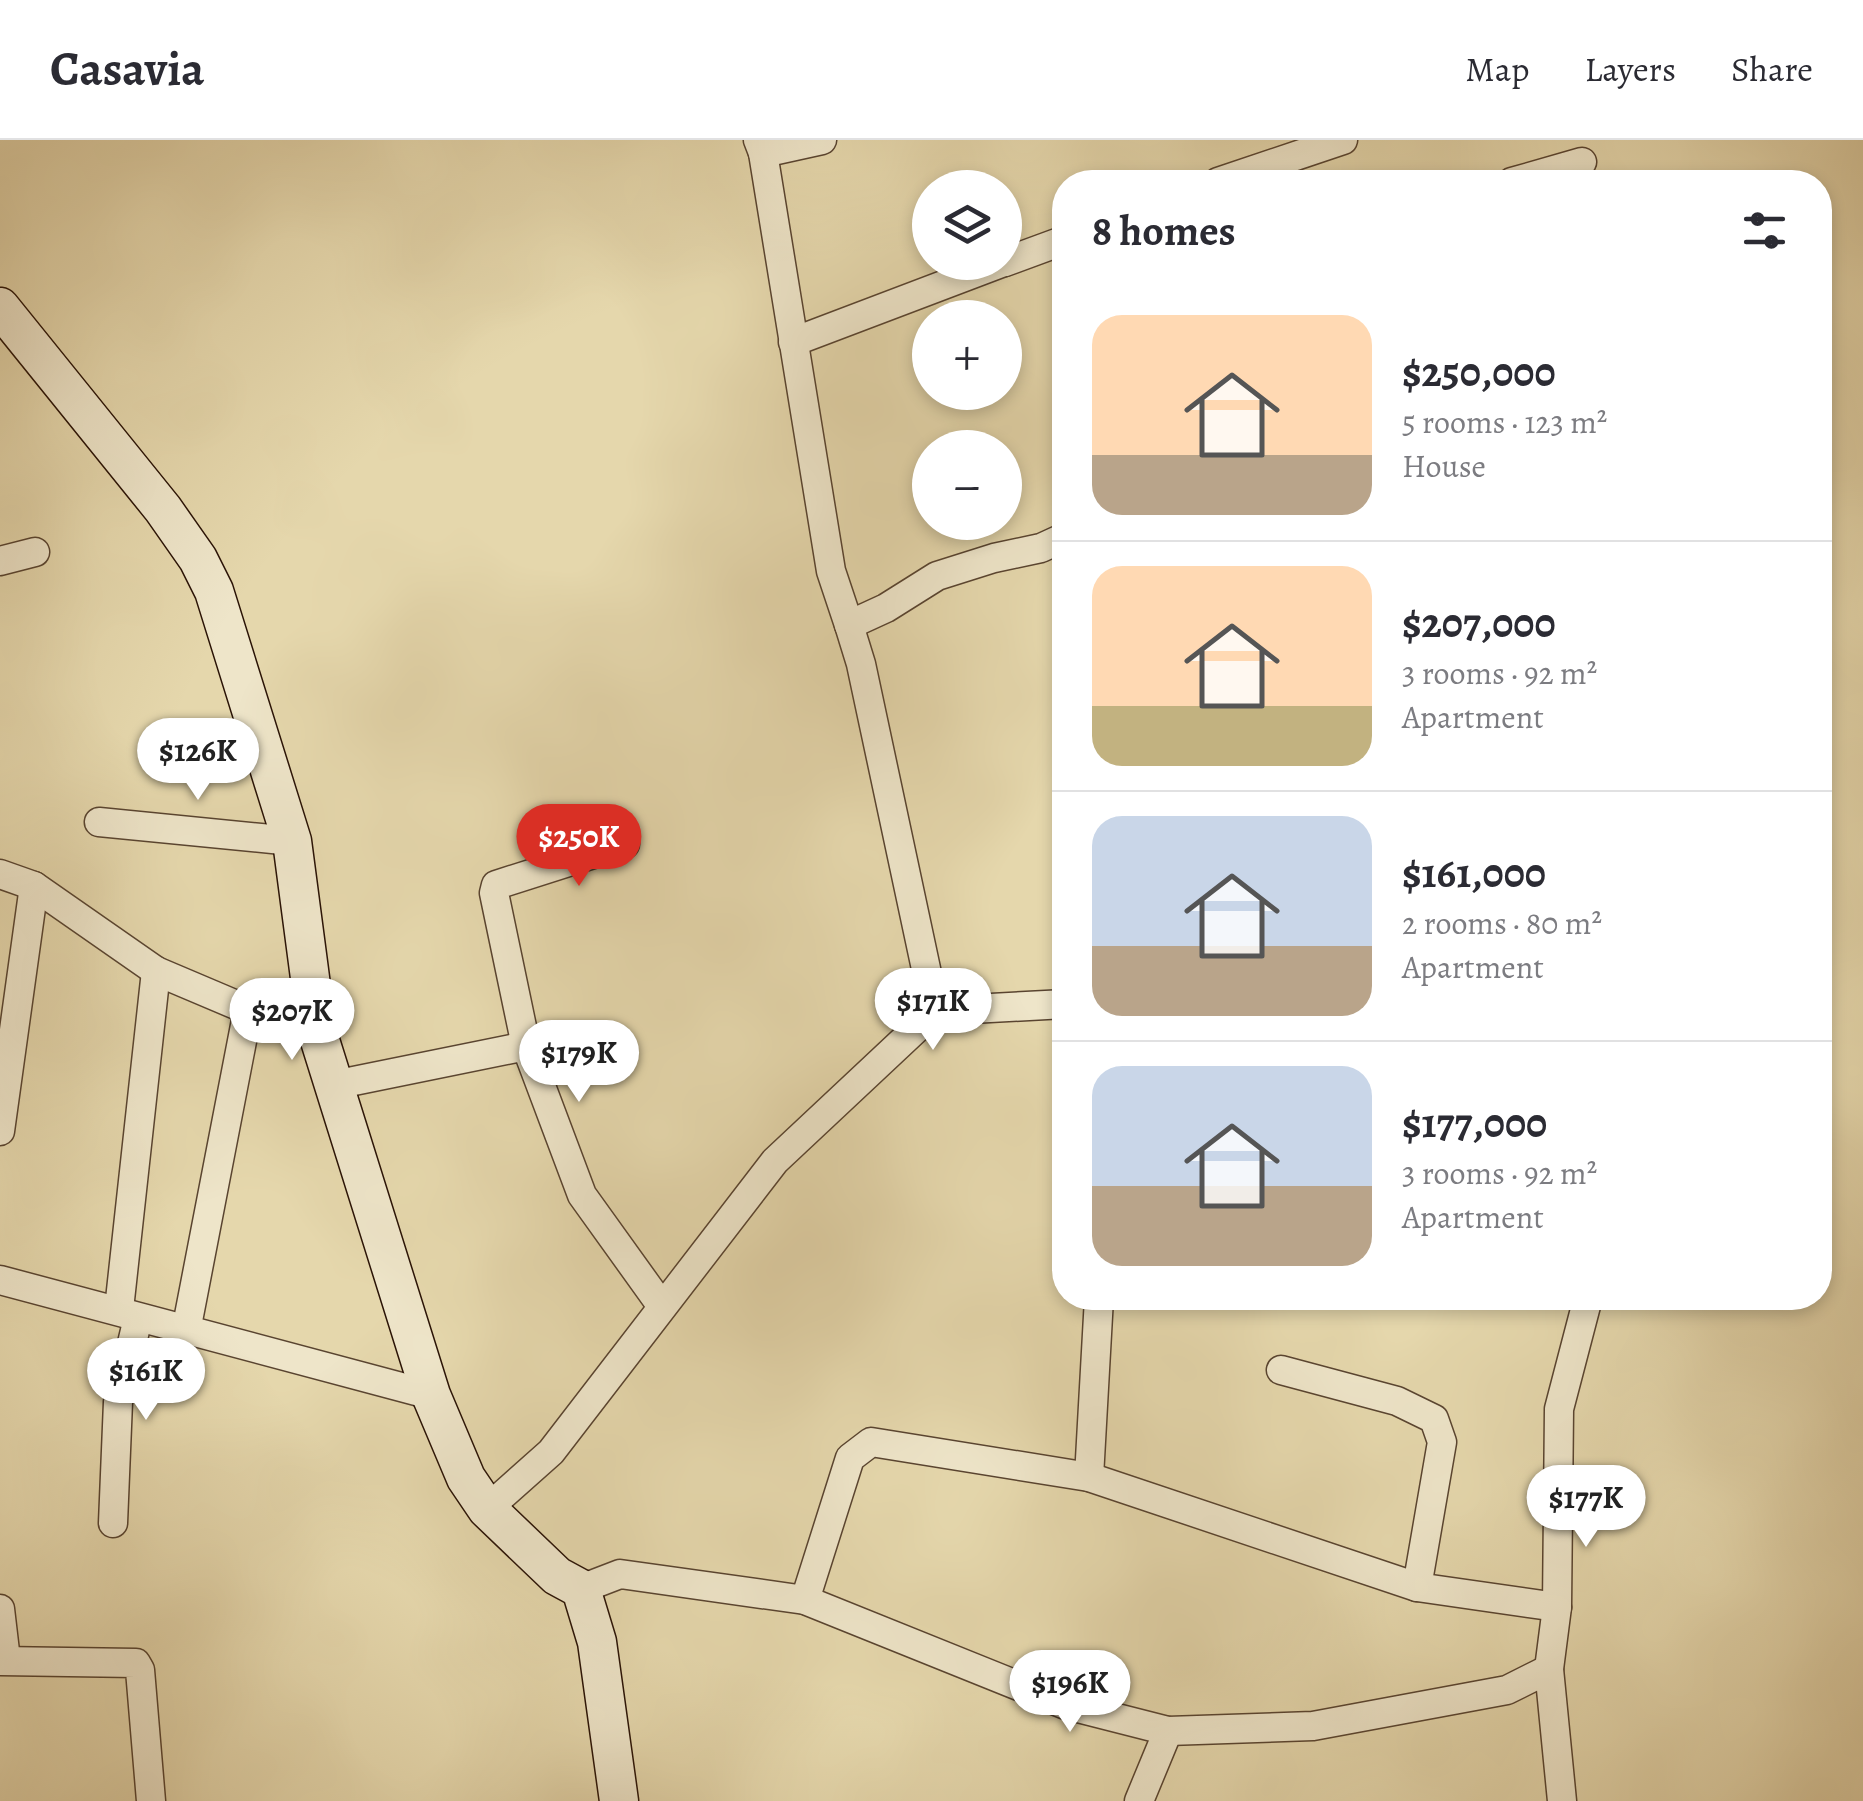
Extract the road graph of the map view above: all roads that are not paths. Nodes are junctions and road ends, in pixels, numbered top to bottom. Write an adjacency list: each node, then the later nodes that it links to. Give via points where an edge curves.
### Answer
1 (822, 140): 3 (street)
2 (1344, 140): 5 (street)
3 (761, 147): 11 (street)
4 (1581, 161): 6 (street)
5 (1254, 170)
6 (1551, 170)
7 (1052, 245): 8 (street)
8 (1022, 256)
9 (957, 280): 11 (street)
10 (0, 307): 17 (street, via 198,558)
11 (793, 342): 15 (street, via 831,571)
12 (1052, 543): 15 (street, via 938,576)
13 (36, 552): 14 (street)
14 (0, 561)
15 (849, 625): 24 (street)
16 (99, 822): 17 (street)
17 (292, 842): 25 (street)
18 (625, 844): 26 (street, via 496,885)
19 (0, 874): 20 (street)
20 (34, 886): 21 (street); 28 (street)
21 (156, 971): 23 (street); 33 (street)
22 (1052, 1005): 24 (street)
23 (248, 1010): 25 (street); 34 (street)
24 (935, 1011): 30 (street, via 774,1161)
25 (317, 1030): 27 (street)
26 (526, 1046): 27 (street); 30 (street, via 582,1194)
27 (334, 1085): 36 (street)
28 (0, 1132)
29 (0, 1280): 33 (street)
30 (660, 1306): 38 (street, via 551,1452)
31 (1098, 1310): 37 (street)
32 (1585, 1310): 43 (street, via 1558,1409)
33 (128, 1314): 34 (street); 39 (street)
34 (186, 1331): 36 (street)
35 (1281, 1370): 40 (street, via 1397,1401 1434,1419 1442,1442)
36 (430, 1395): 38 (street, via 466,1478)
37 (1088, 1477): 40 (street); 42 (street, via 872,1442 850,1458)
38 (488, 1509): 41 (street, via 557,1576)
39 (113, 1523)
40 (1417, 1586): 43 (street)
41 (581, 1589): 42 (street, via 620,1574); 49 (street, via 597,1642)
42 (805, 1600): 47 (street, via 1066,1705)
43 (1557, 1607): 46 (street)
44 (0, 1609): 45 (street)
45 (3, 1660): 48 (street, via 136,1663)
46 (1548, 1669): 47 (street, via 1507,1690 1313,1726); 51 (street)
47 (1168, 1731): 50 (street)
48 (151, 1801)
49 (619, 1801)
50 (1138, 1801)
51 (1562, 1801)

